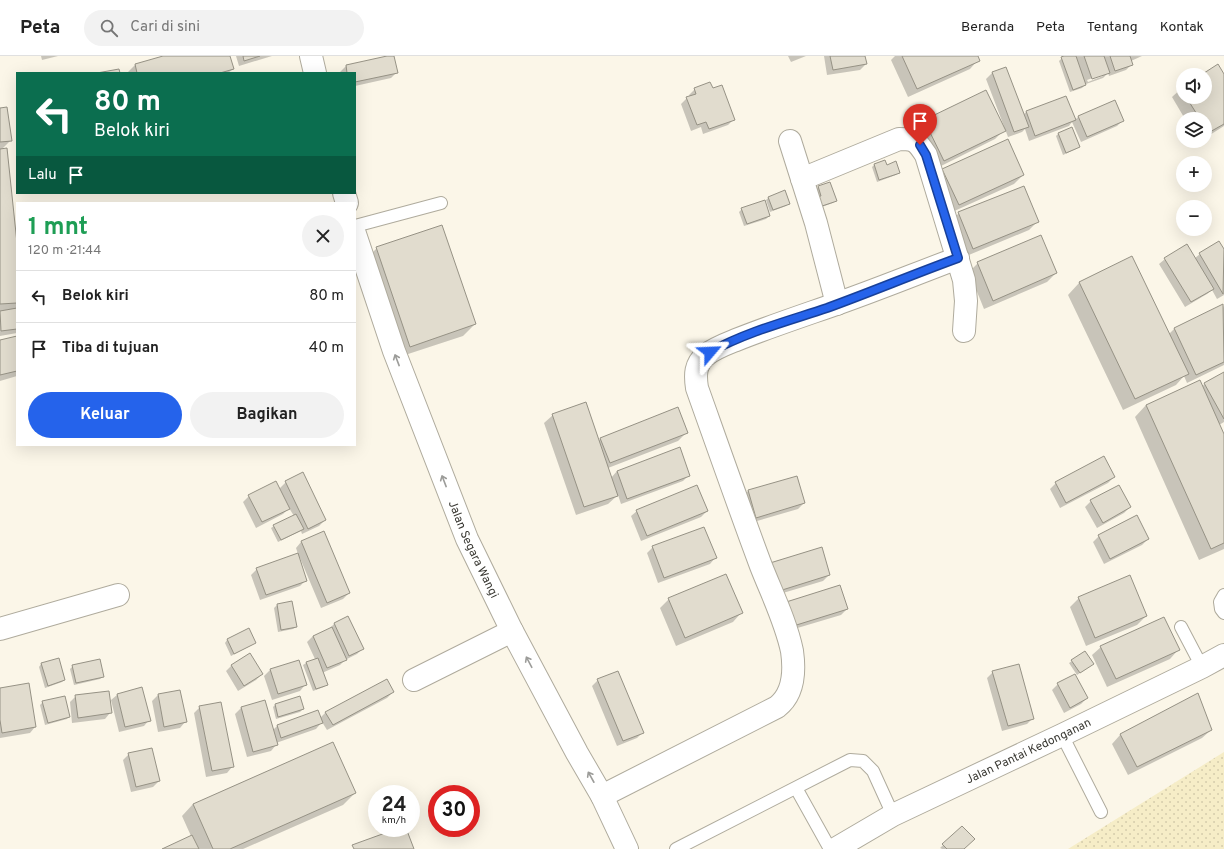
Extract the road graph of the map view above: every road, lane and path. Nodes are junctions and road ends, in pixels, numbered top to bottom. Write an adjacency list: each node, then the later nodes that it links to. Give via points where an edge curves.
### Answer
1 (311, 56): 2 (street)
2 (315, 72)
3 (790, 141): 4 (street)
4 (802, 179): 8 (street, via 898,139 912,139 920,145 926,155); 9 (street)
5 (441, 203): 6 (lane)
6 (356, 226)
7 (356, 237): 16 (street, Jalan Segara Wangi, one-way to 7, via 467,539 394,351)
8 (958, 258): 9 (street); 10 (street, via 966,291)
9 (837, 304): 22 (street, via 719,347 705,356 695,373 697,388 786,630 792,652 793,672 789,693 777,707)
10 (964, 331)
11 (118, 595): 15 (street)
12 (1224, 595): 13 (lane, via 1220,602)
13 (1224, 613)
14 (1181, 627): 18 (lane)
15 (0, 629)
16 (512, 630): 19 (street); 22 (street, Jalan Segara Wangi, one-way to 16)
17 (1224, 655): 18 (street, Jalan Pantai Kedonganan)
18 (1202, 667): 20 (street, Jalan Pantai Kedonganan)
19 (414, 680)
20 (1062, 735): 23 (lane); 24 (street, Jalan Pantai Kedonganan)
21 (796, 788): 24 (lane, via 850,760 863,761 873,771); 26 (lane); 27 (lane)
22 (602, 796): 25 (street, Jalan Segara Wangi)
23 (1100, 812)
24 (893, 815): 28 (street, Jalan Pantai Kedonganan)
25 (627, 849)
26 (676, 849)
27 (830, 849)
28 (835, 849)

